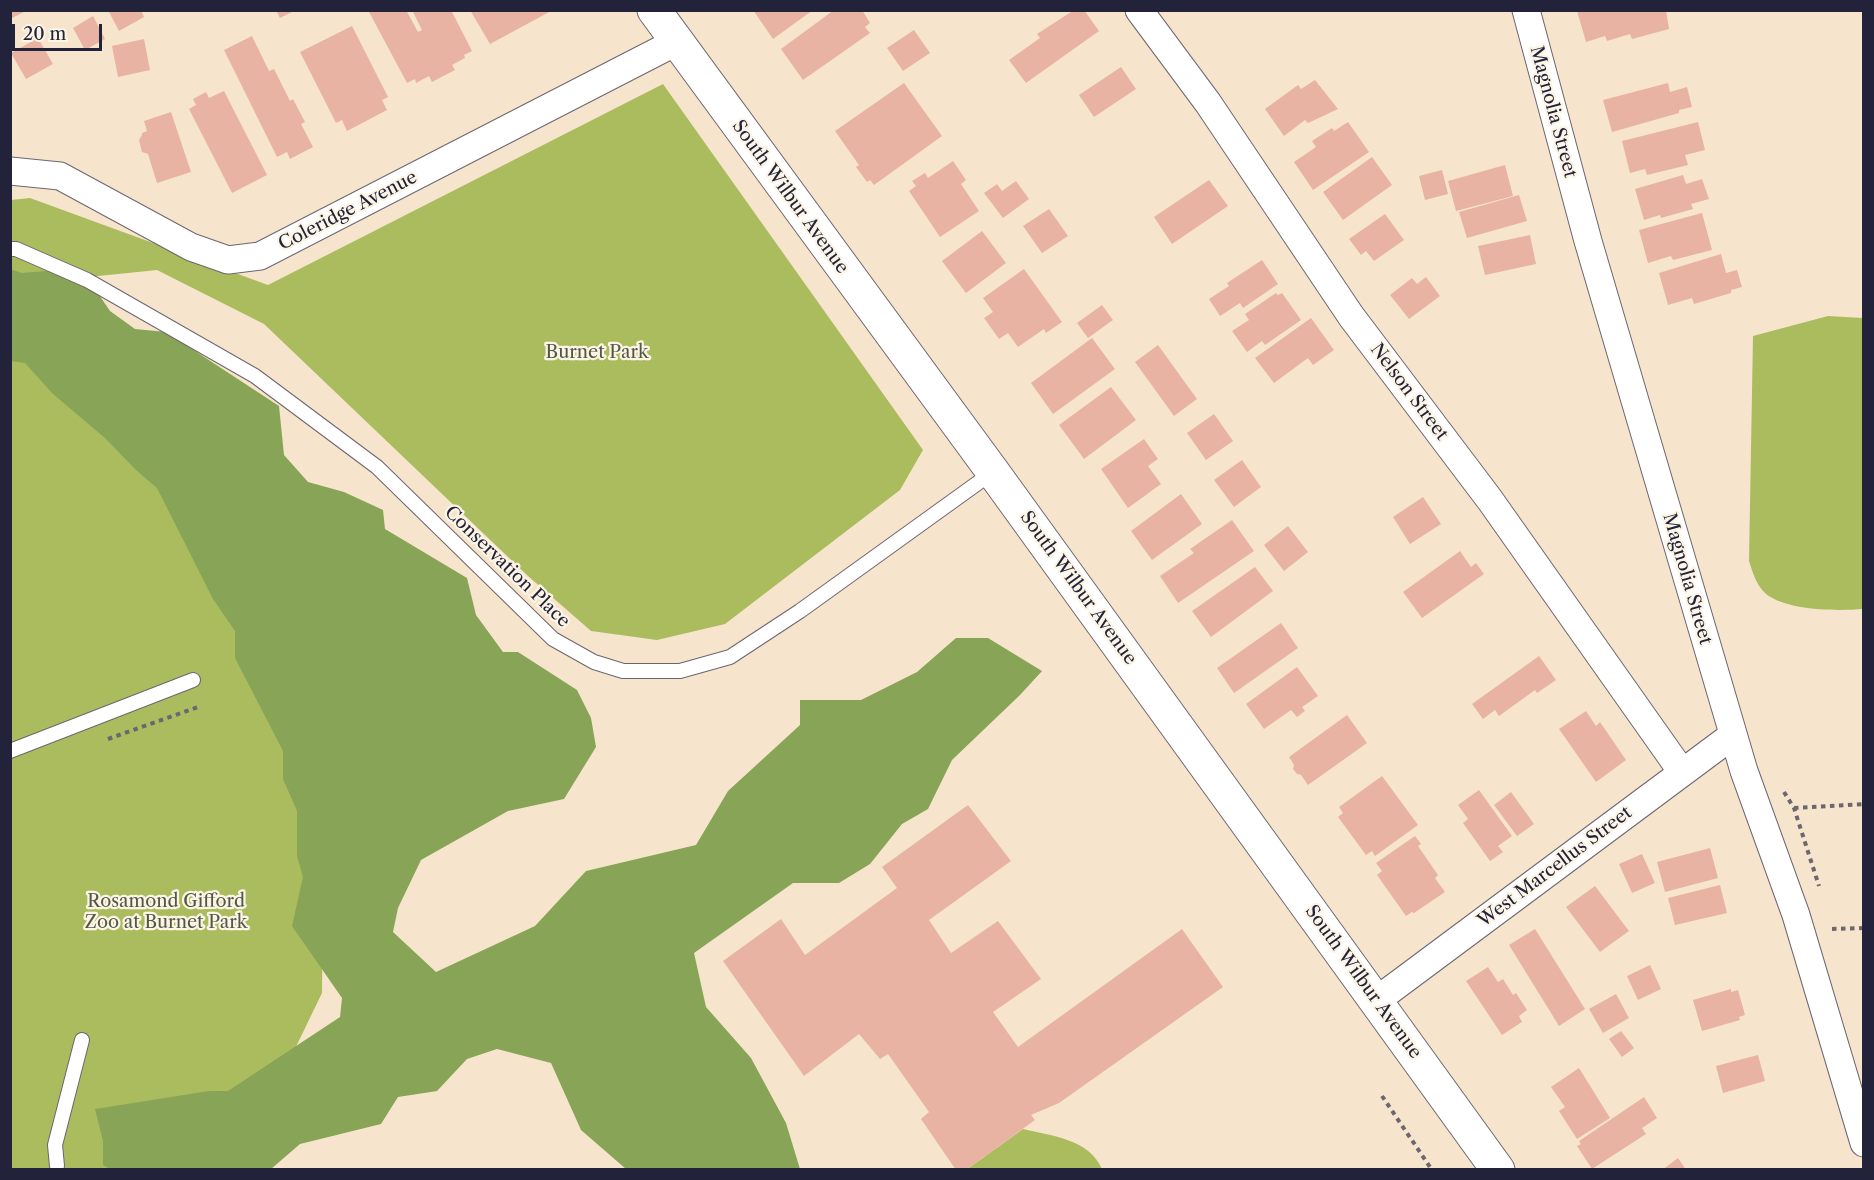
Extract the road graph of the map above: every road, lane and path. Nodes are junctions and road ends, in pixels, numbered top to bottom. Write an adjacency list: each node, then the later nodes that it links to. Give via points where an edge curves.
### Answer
1 (654, 10): 4 (street, South Wilbur Avenue)
2 (1139, 10): 11 (street, Nelson Street, via 1208,103 1351,316 1490,500)
3 (1526, 10): 9 (street, Magnolia Street, via 1588,241)
4 (676, 42): 5 (street, Coleridge Avenue, via 260,256 228,260 191,247 60,176); 7 (street, South Wilbur Avenue)
5 (10, 171)
6 (10, 249): 7 (lane, Conservation Place, via 87,280 255,376 377,467 553,639 594,662 623,671 680,671 730,657)
7 (993, 472): 16 (street, South Wilbur Avenue)
8 (193, 680): 10 (lane)
9 (1733, 735): 11 (street, West Marcellus Street); 19 (street, Magnolia Street, via 1796,915)
10 (10, 751)
11 (1682, 772): 16 (street, West Marcellus Street)
12 (1863, 804): 13 (path)
13 (1794, 808)
14 (1863, 928): 15 (path)
15 (1832, 929)
16 (1377, 1000): 22 (street, South Wilbur Avenue)
17 (82, 1040): 20 (lane, via 56,1145)
18 (1382, 1096): 21 (path)
19 (1863, 1143)
20 (57, 1166)
21 (1432, 1170)
22 (1498, 1170)

